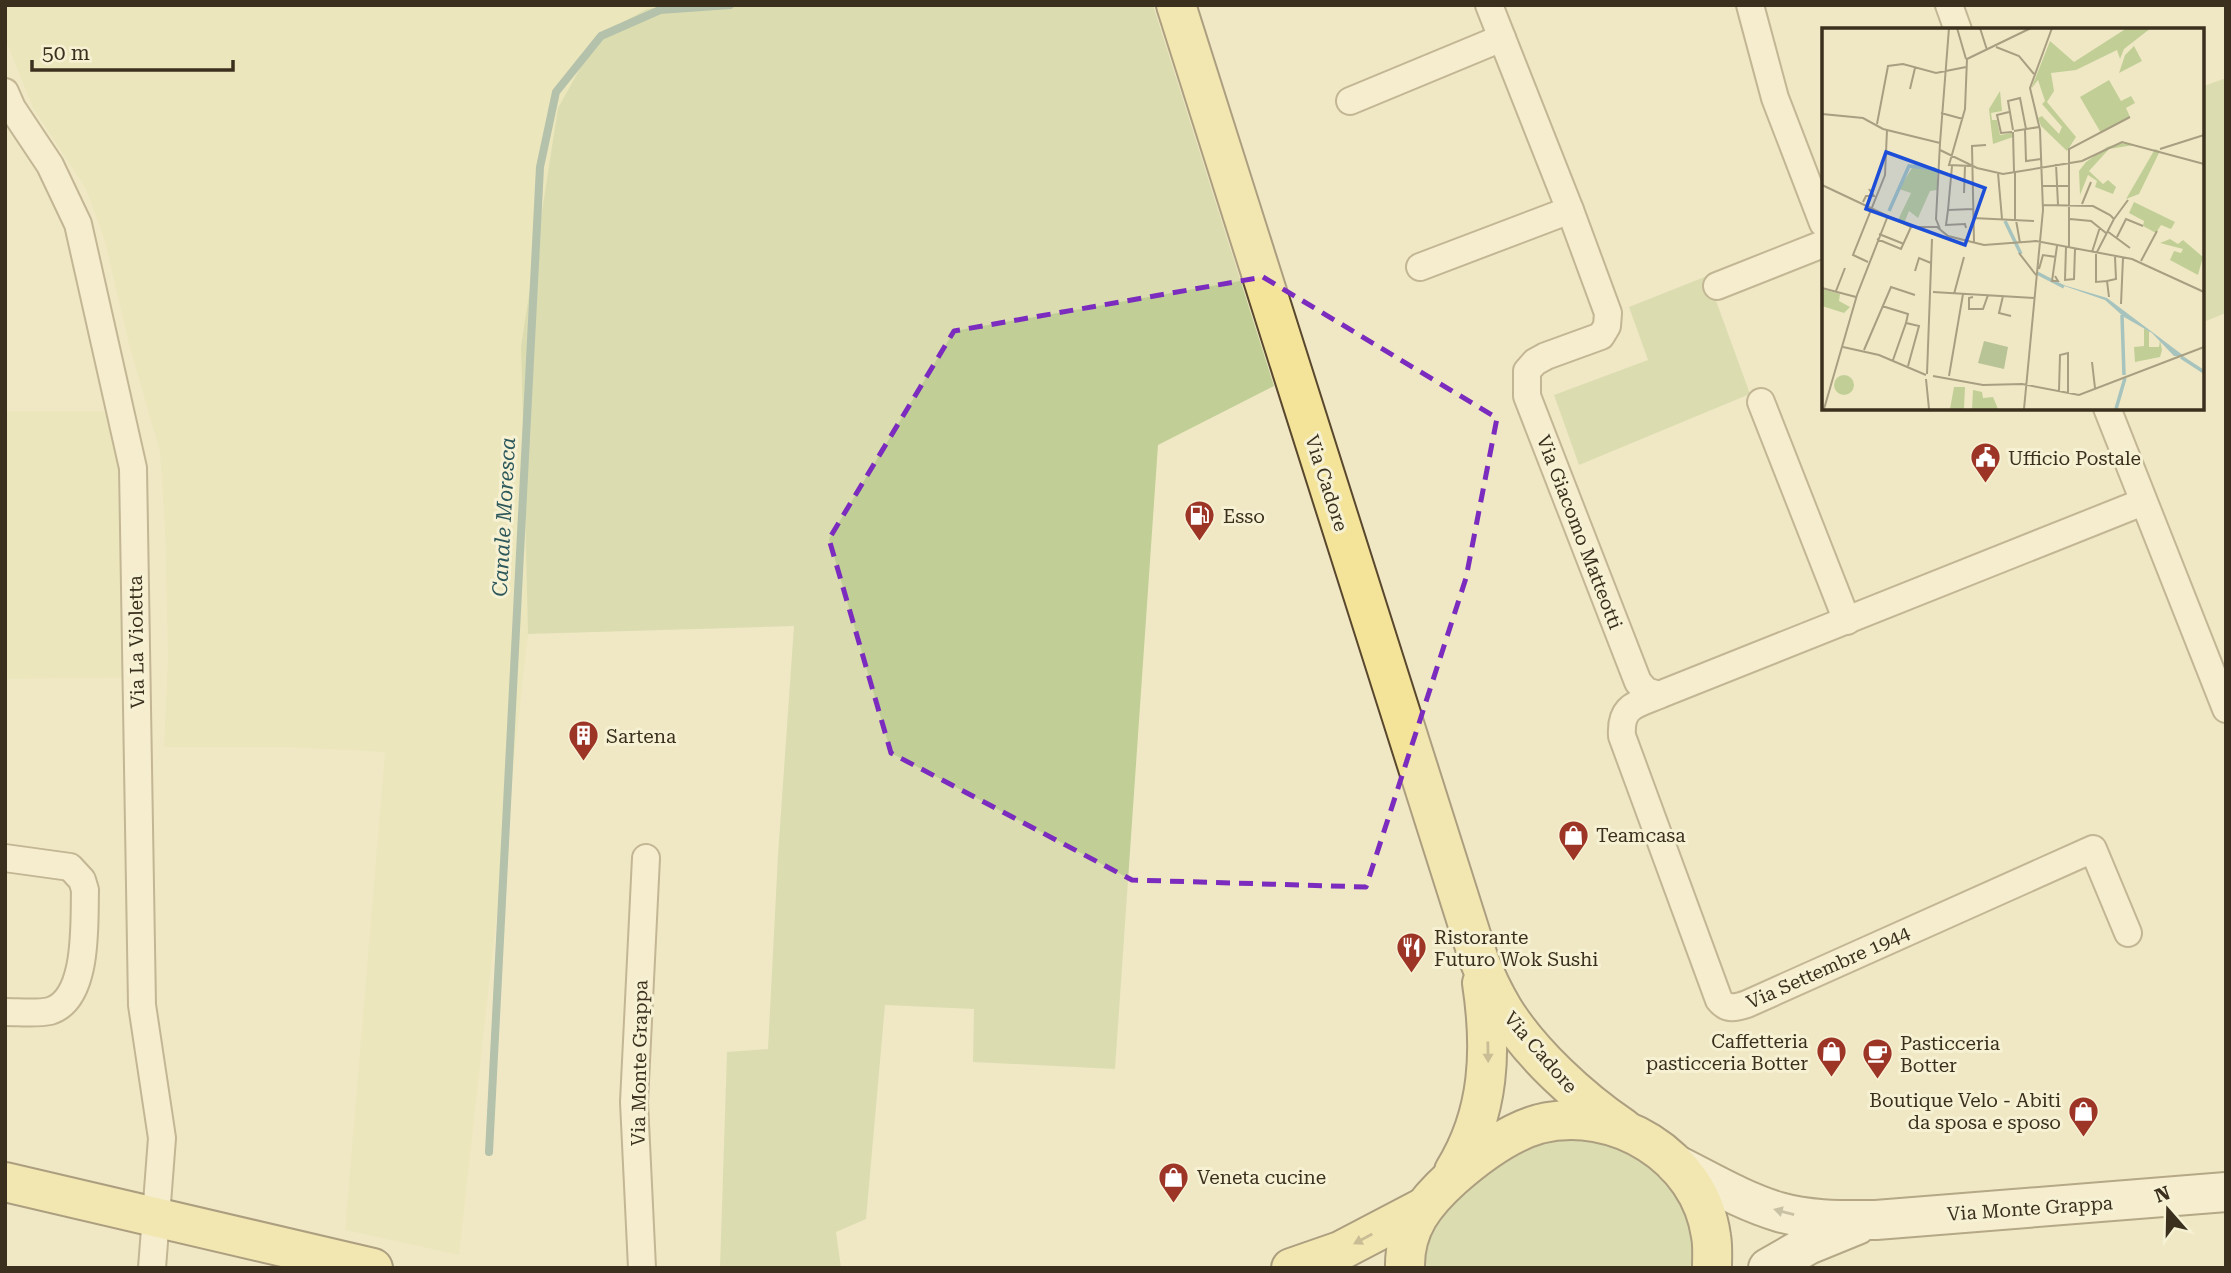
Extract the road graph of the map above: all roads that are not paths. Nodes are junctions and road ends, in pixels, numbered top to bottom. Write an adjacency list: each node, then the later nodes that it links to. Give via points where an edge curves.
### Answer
1 (1176, 5): 24 (main road, Via Cadore)
2 (1489, 5): 6 (street, Via Giacomo Matteotti)
3 (1750, 5): 10 (street, via 1775,98)
4 (1949, 5): 5 (street)
5 (1957, 28)
6 (1502, 38): 8 (street); 9 (street, Via Giacomo Matteotti)
7 (5, 92): 31 (street, Via La Violetta, via 50,165 78,224 133,468 142,1005 162,1138)
8 (1350, 101)
9 (1570, 210): 12 (street); 19 (street, Via Giacomo Matteotti, via 1608,313 1606,326 1601,336 1535,362 1527,371 1527,396 1639,682 1646,691)
10 (1822, 220)
11 (1822, 244): 13 (street)
12 (1420, 267)
13 (1717, 286)
14 (1761, 402): 17 (street)
15 (2108, 410): 16 (street)
16 (2143, 502): 17 (street); 18 (street)
17 (1847, 621): 19 (street)
18 (2218, 664): 20 (street)
19 (1659, 695): 23 (street, Via Settembre 1944, via 1625,713 1622,736 1724,1006 1732,1009 1746,1004 2093,849)
20 (2226, 709)
21 (5, 858): 25 (street, via 70,867 85,890 82,958 77,982 65,1001 50,1011)
22 (646, 858): 35 (street, Via Monte Grappa, via 634,1102)
23 (2128, 933)
24 (1479, 960): 26 (main road, Via Cadore, via 1503,1010 1521,1034 1582,1098); 30 (main road, Via Cadore, one-way to 30, via 1487,1025 1485,1090 1474,1136)
25 (5, 1012)
26 (1623, 1128): 27 (main road, Via Monte Grappa); 30 (main road, Via Monte Grappa, via 1583,1120 1537,1125 1495,1146)
27 (1675, 1164): 32 (main road, Via Monte Grappa, one-way to 27, via 1821,1219 1780,1212); 38 (main road, Via Monte Grappa, via 1704,1212 1711,1235)
28 (5, 1182): 31 (main road)
29 (2226, 1192): 32 (main road, Via Monte Grappa)
30 (1436, 1194): 36 (main road, Via Monte Grappa, one-way to 36, via 1359,1242); 37 (main road, Via Monte Grappa, via 1408,1237)
31 (155, 1217): 33 (street, Via La Violetta); 34 (main road)
32 (1876, 1220): 39 (main road, Via Monte Grappa, via 1828,1236)
33 (152, 1268)
34 (373, 1268)
35 (642, 1268)
36 (1292, 1268)
37 (1405, 1268)
38 (1712, 1268)
39 (1768, 1268)

